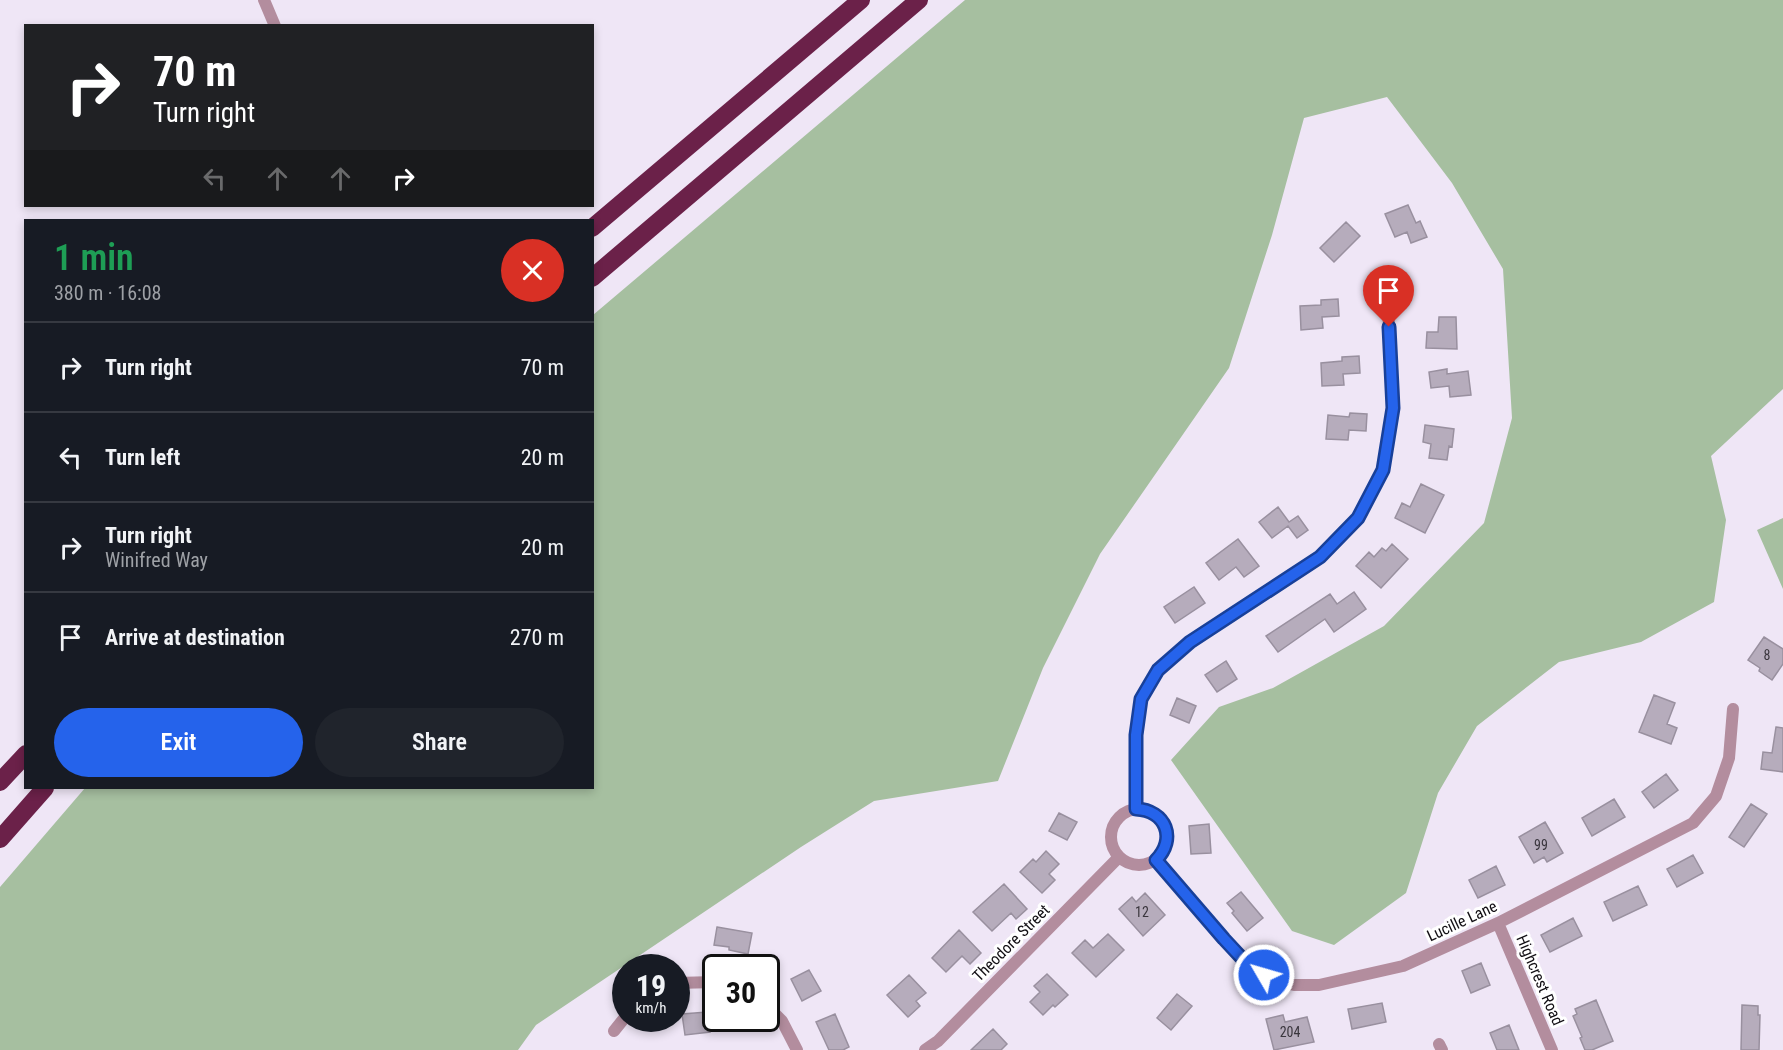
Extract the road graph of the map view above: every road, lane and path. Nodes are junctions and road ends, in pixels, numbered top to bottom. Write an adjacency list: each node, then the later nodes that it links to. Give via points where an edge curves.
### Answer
1 (264, 0): 4 (street)
2 (861, 0): 5 (highway)
3 (919, 0): 6 (highway)
4 (274, 24)
5 (594, 226)
6 (594, 276)
7 (1387, 286): 12 (street, via 1393,408 1383,470 1358,518 1320,557 1190,642 1158,670 1141,699 1139,711)
8 (1733, 710): 16 (street, Lucille Lane, via 1729,758 1716,796 1693,823)
9 (24, 756): 10 (highway)
10 (0, 782)
11 (44, 789): 13 (highway)
12 (1136, 809): 14 (street, via 1122,815 1113,828 1112,843); 15 (street, via 1157,815 1165,827 1167,841)
13 (0, 839)
14 (1119, 857): 15 (street, via 1137,865); 19 (street, Theodore Street)
15 (1156, 860): 16 (street, Lucille Lane, via 1251,968 1294,985 1319,985 1403,966)
16 (1498, 923): 20 (street, Highcrest Road)
17 (780, 1019): 18 (street)
18 (797, 1050)
19 (925, 1050)
20 (1552, 1050)

